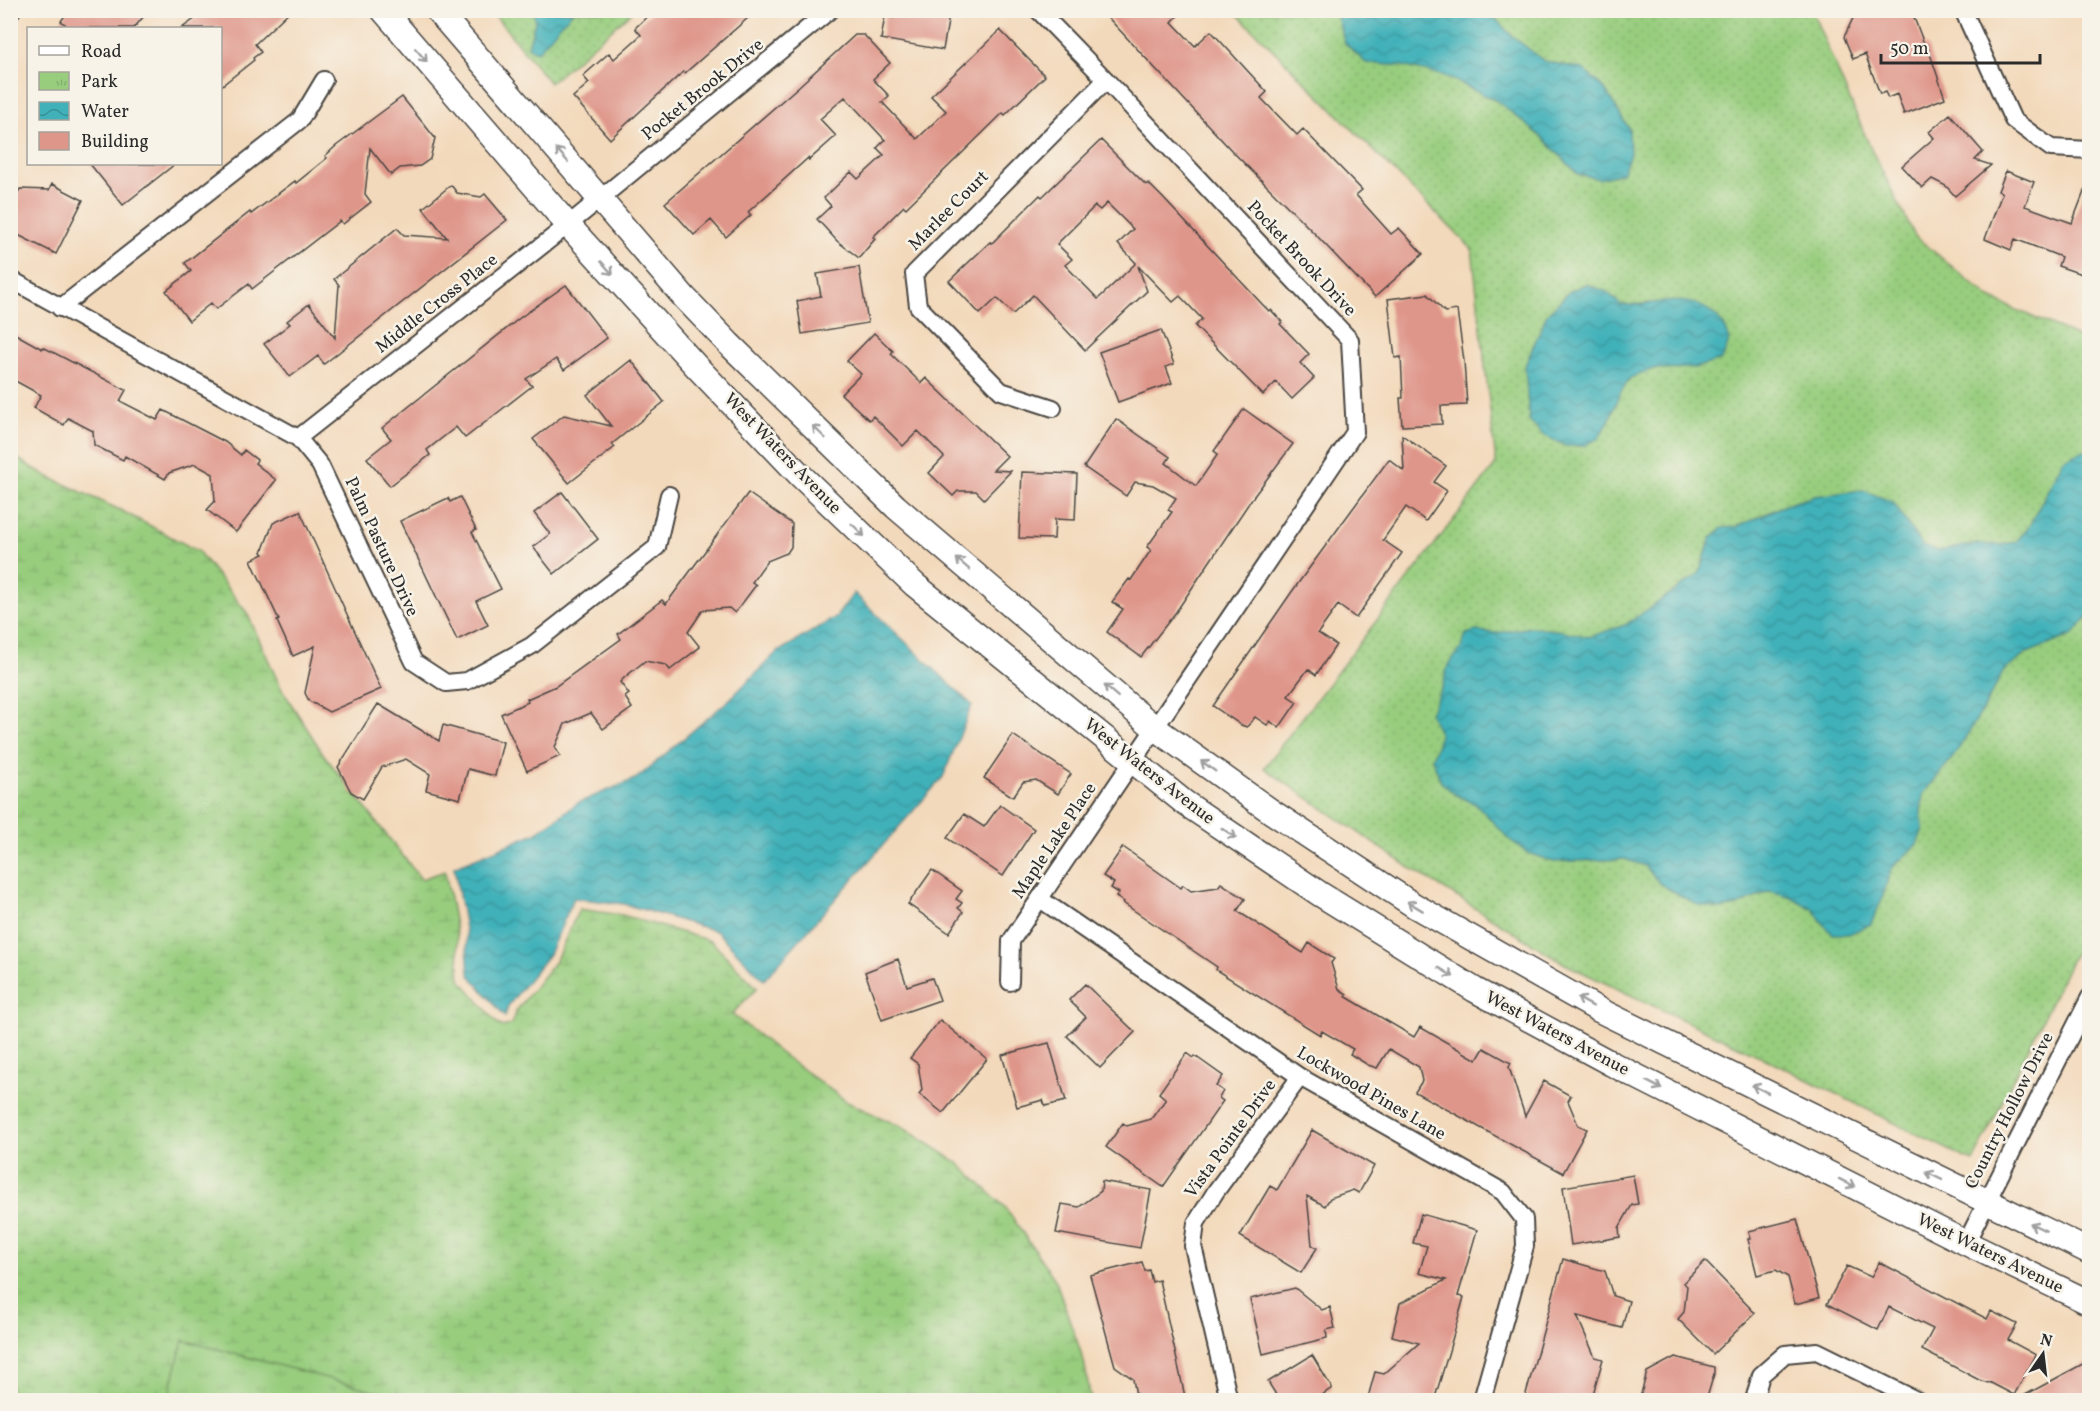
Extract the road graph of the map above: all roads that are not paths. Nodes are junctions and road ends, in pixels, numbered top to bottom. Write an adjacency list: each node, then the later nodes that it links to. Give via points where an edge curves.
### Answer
1 (383, 10): 10 (street, West Waters Avenue, one-way to 10)
2 (437, 10): 9 (street, one-way to 2)
3 (830, 10): 9 (street, Pocket Brook Drive)
4 (1038, 10): 7 (street, Pocket Brook Drive)
5 (1962, 10): 8 (street, via 2013,120 2051,148)
6 (324, 80): 12 (street, via 300,120)
7 (1106, 80): 13 (street, Marlee Court, via 914,274 918,306 1001,391); 16 (street, Pocket Brook Drive, via 1350,340 1355,432)
8 (2090, 150)
9 (600, 199): 10 (street, Middle Cross Place); 16 (street, one-way to 9, via 897,507 729,344)
10 (568, 225): 14 (street, Middle Cross Place); 17 (street, West Waters Avenue, one-way to 17, via 800,475 915,585)
11 (10, 279): 12 (street, Palm Pasture Drive)
12 (60, 308): 14 (street, Palm Pasture Drive)
13 (1053, 408)
14 (298, 438): 15 (street, Palm Pasture Drive, via 320,465 414,662 446,683 467,681 531,646 657,547)
15 (669, 495)
16 (1156, 729): 17 (street, Maple Lake Place); 22 (street, one-way to 16, via 1599,1010 1415,906 1272,812)
17 (1131, 761): 18 (street, Maple Lake Place); 23 (street, West Waters Avenue, one-way to 23, via 1185,803 1320,894 1475,990 1612,1064)
18 (1040, 899): 19 (street, Maple Lake Place, via 1011,941); 21 (street, Lockwood Pines Lane)
19 (1010, 982)
20 (2090, 997): 22 (street, Country Hollow Drive)
21 (1300, 1077): 26 (street, Vista Pointe Drive, via 1196,1223 1193,1246); 27 (street, Lockwood Pines Lane, via 1503,1192 1524,1219 1525,1246)
22 (1987, 1202): 23 (street, Country Hollow Drive); 24 (street, one-way to 22)
23 (1966, 1243): 25 (street, West Waters Avenue)
24 (2090, 1252)
25 (2090, 1303)
26 (1229, 1401)
27 (1482, 1401)
28 (1754, 1401): 29 (street, via 1761,1375 1785,1354 1817,1351)
29 (1916, 1401)

